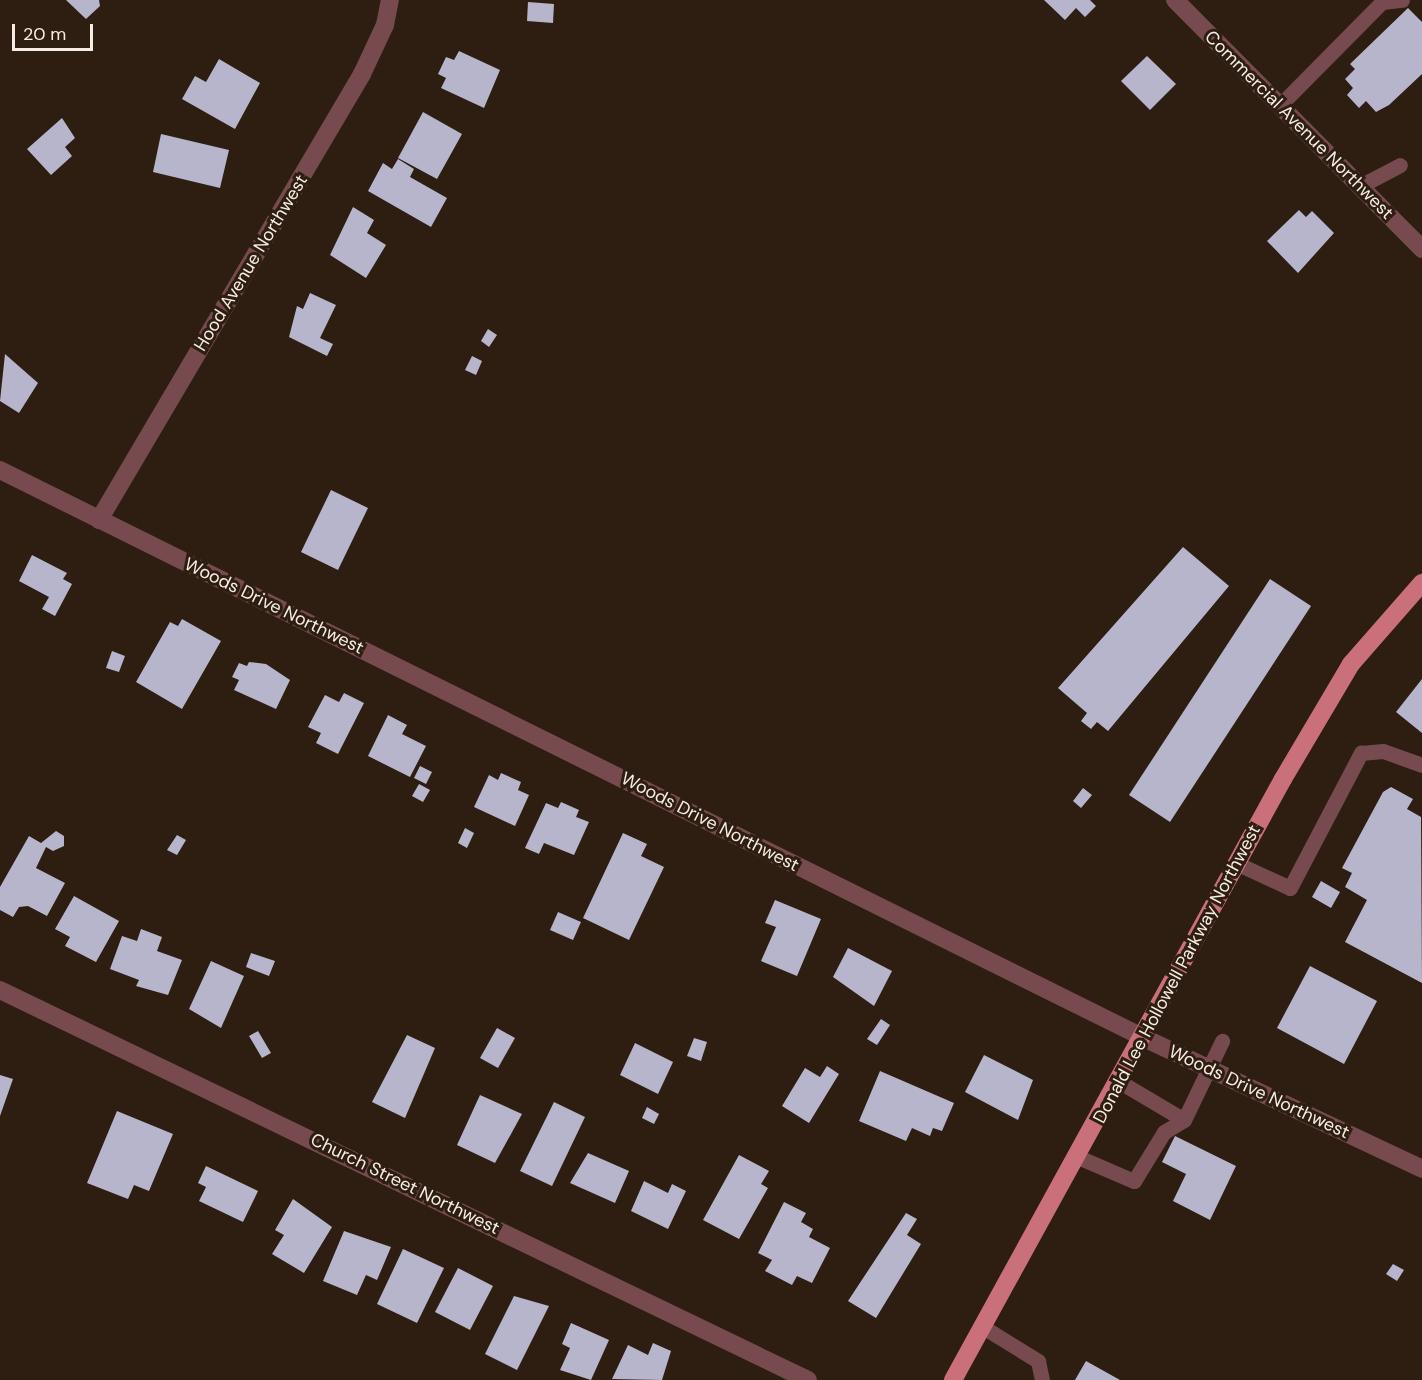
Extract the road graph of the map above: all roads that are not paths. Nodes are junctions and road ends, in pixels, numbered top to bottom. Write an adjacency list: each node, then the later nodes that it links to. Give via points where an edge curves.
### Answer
1 (390, 0): 9 (street, Hood Avenue Northwest, via 385,25 362,74)
2 (1175, 0): 4 (street, Commercial Avenue Northwest)
3 (1402, 0): 4 (lane, via 1382,2)
4 (1280, 105): 6 (street, Commercial Avenue Northwest)
5 (1400, 165): 6 (lane)
6 (1360, 186): 7 (street, Commercial Avenue Northwest)
7 (1422, 249)
8 (0, 470): 9 (street, Woods Drive Northwest)
9 (99, 520): 14 (street, Woods Drive Northwest)
10 (1422, 583): 12 (main road, Donald Lee Hollowell Parkway Northwest, via 1351,664)
11 (1422, 765): 12 (lane, via 1383,751 1361,753 1290,888)
12 (1238, 864): 14 (main road, Donald Lee Hollowell Parkway Northwest)
13 (0, 990): 22 (street, Church Street Northwest)
14 (1144, 1038): 16 (street, Woods Drive Northwest); 17 (main road, Donald Lee Hollowell Parkway Northwest)
15 (1222, 1041): 16 (lane)
16 (1207, 1068): 18 (lane); 20 (street, Woods Drive Northwest)
17 (1120, 1082): 18 (lane); 19 (main road, Donald Lee Hollowell Parkway Northwest)
18 (1184, 1120): 19 (lane, via 1164,1132 1134,1181)
19 (1078, 1157): 21 (main road, Donald Lee Hollowell Parkway Northwest)
20 (1422, 1169)
21 (983, 1327): 23 (main road, Donald Lee Hollowell Parkway Northwest); 24 (lane, via 1038,1360)
22 (808, 1380)
23 (953, 1380)
24 (1042, 1380)

